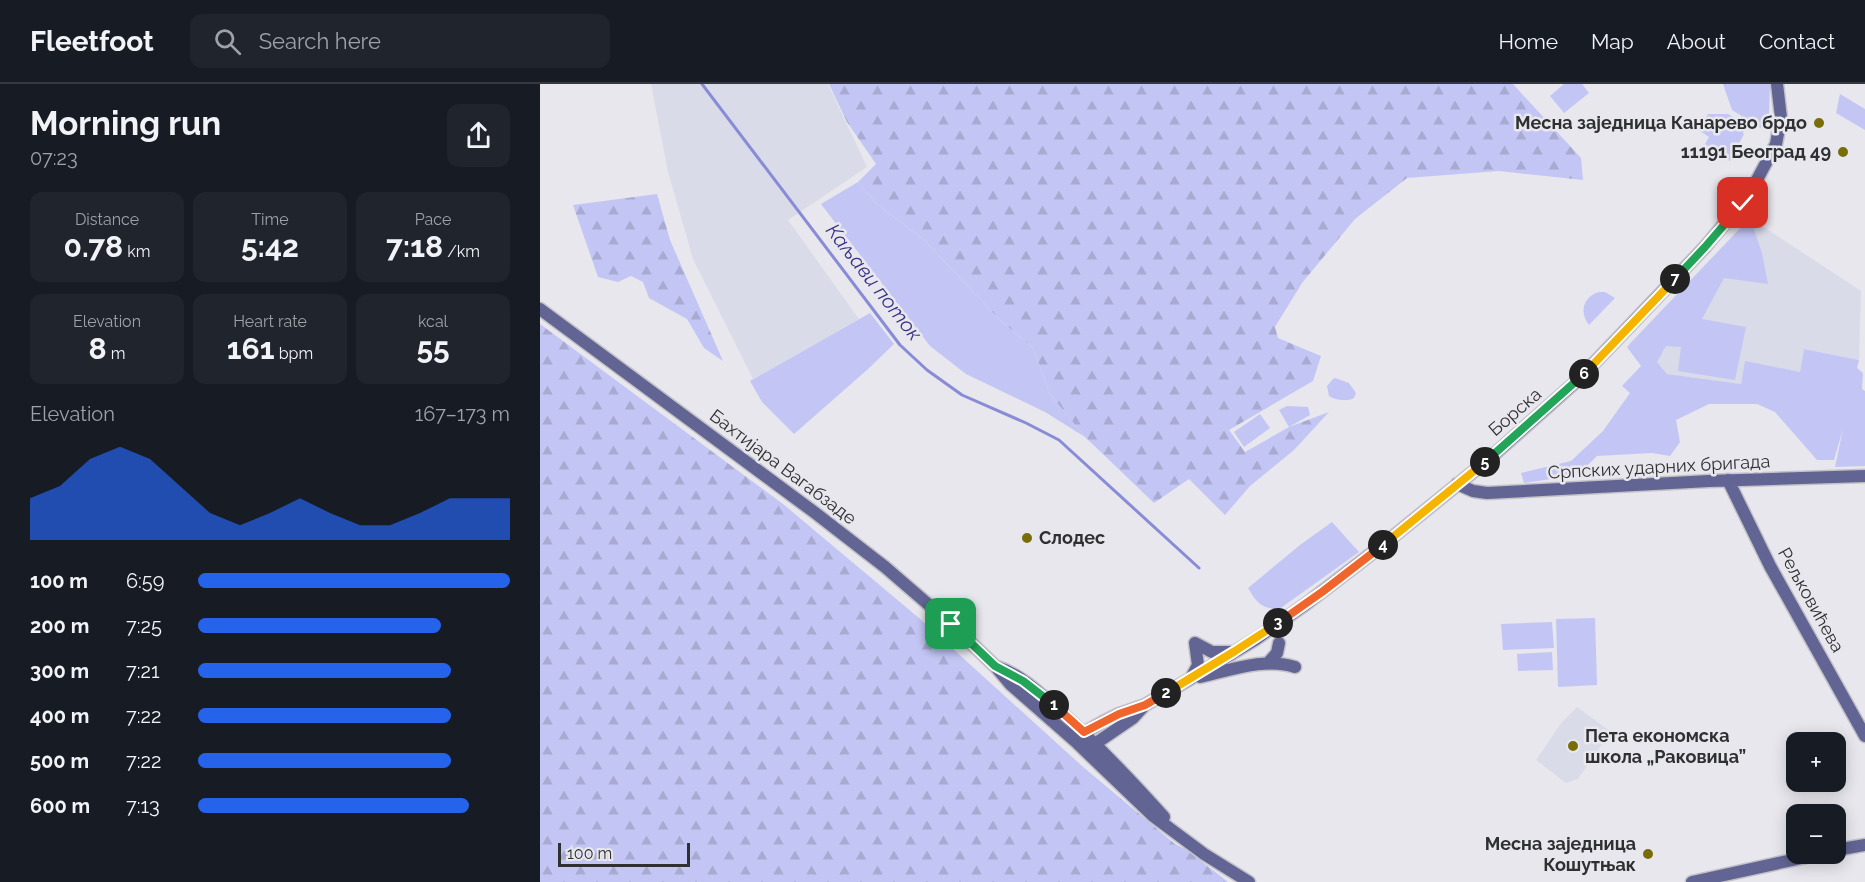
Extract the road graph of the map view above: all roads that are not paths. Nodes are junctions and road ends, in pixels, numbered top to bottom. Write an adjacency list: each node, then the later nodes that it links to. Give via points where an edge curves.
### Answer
1 (1777, 84): 5 (main road, Борска, via 1781,118 1776,144 1739,208 1579,379)
2 (540, 309): 12 (main road, Бахтијара Вагабзаде, via 851,541 924,600 995,666 1033,688)
3 (1865, 476): 4 (main road, Српских ударних бригада)
4 (1728, 480): 5 (main road, Српских ударних бригада, via 1487,493); 13 (main road, Рељковићева, via 1770,566)
5 (1457, 484): 7 (main road, Борска, via 1359,564)
6 (1279, 643): 8 (main road)
7 (1235, 651): 10 (main road, Борска); 10 (main road, via 1212,652 1195,643 1198,664)
8 (1269, 662): 9 (main road); 10 (main road)
9 (1295, 667)
10 (1190, 679): 11 (main road, Борска)
11 (1145, 705): 12 (main road, Борска, via 1119,714); 14 (main road, Борска, via 1133,718)
12 (1080, 736): 14 (main road, Бахтијара Вагабзаде)
13 (1865, 736)
14 (1090, 747): 18 (main road, Бахтијара Вагабзаде, via 1153,816)
15 (1865, 845): 16 (main road)
16 (1846, 848)
17 (1786, 861): 19 (main road)
18 (1249, 882)
19 (1692, 882)

